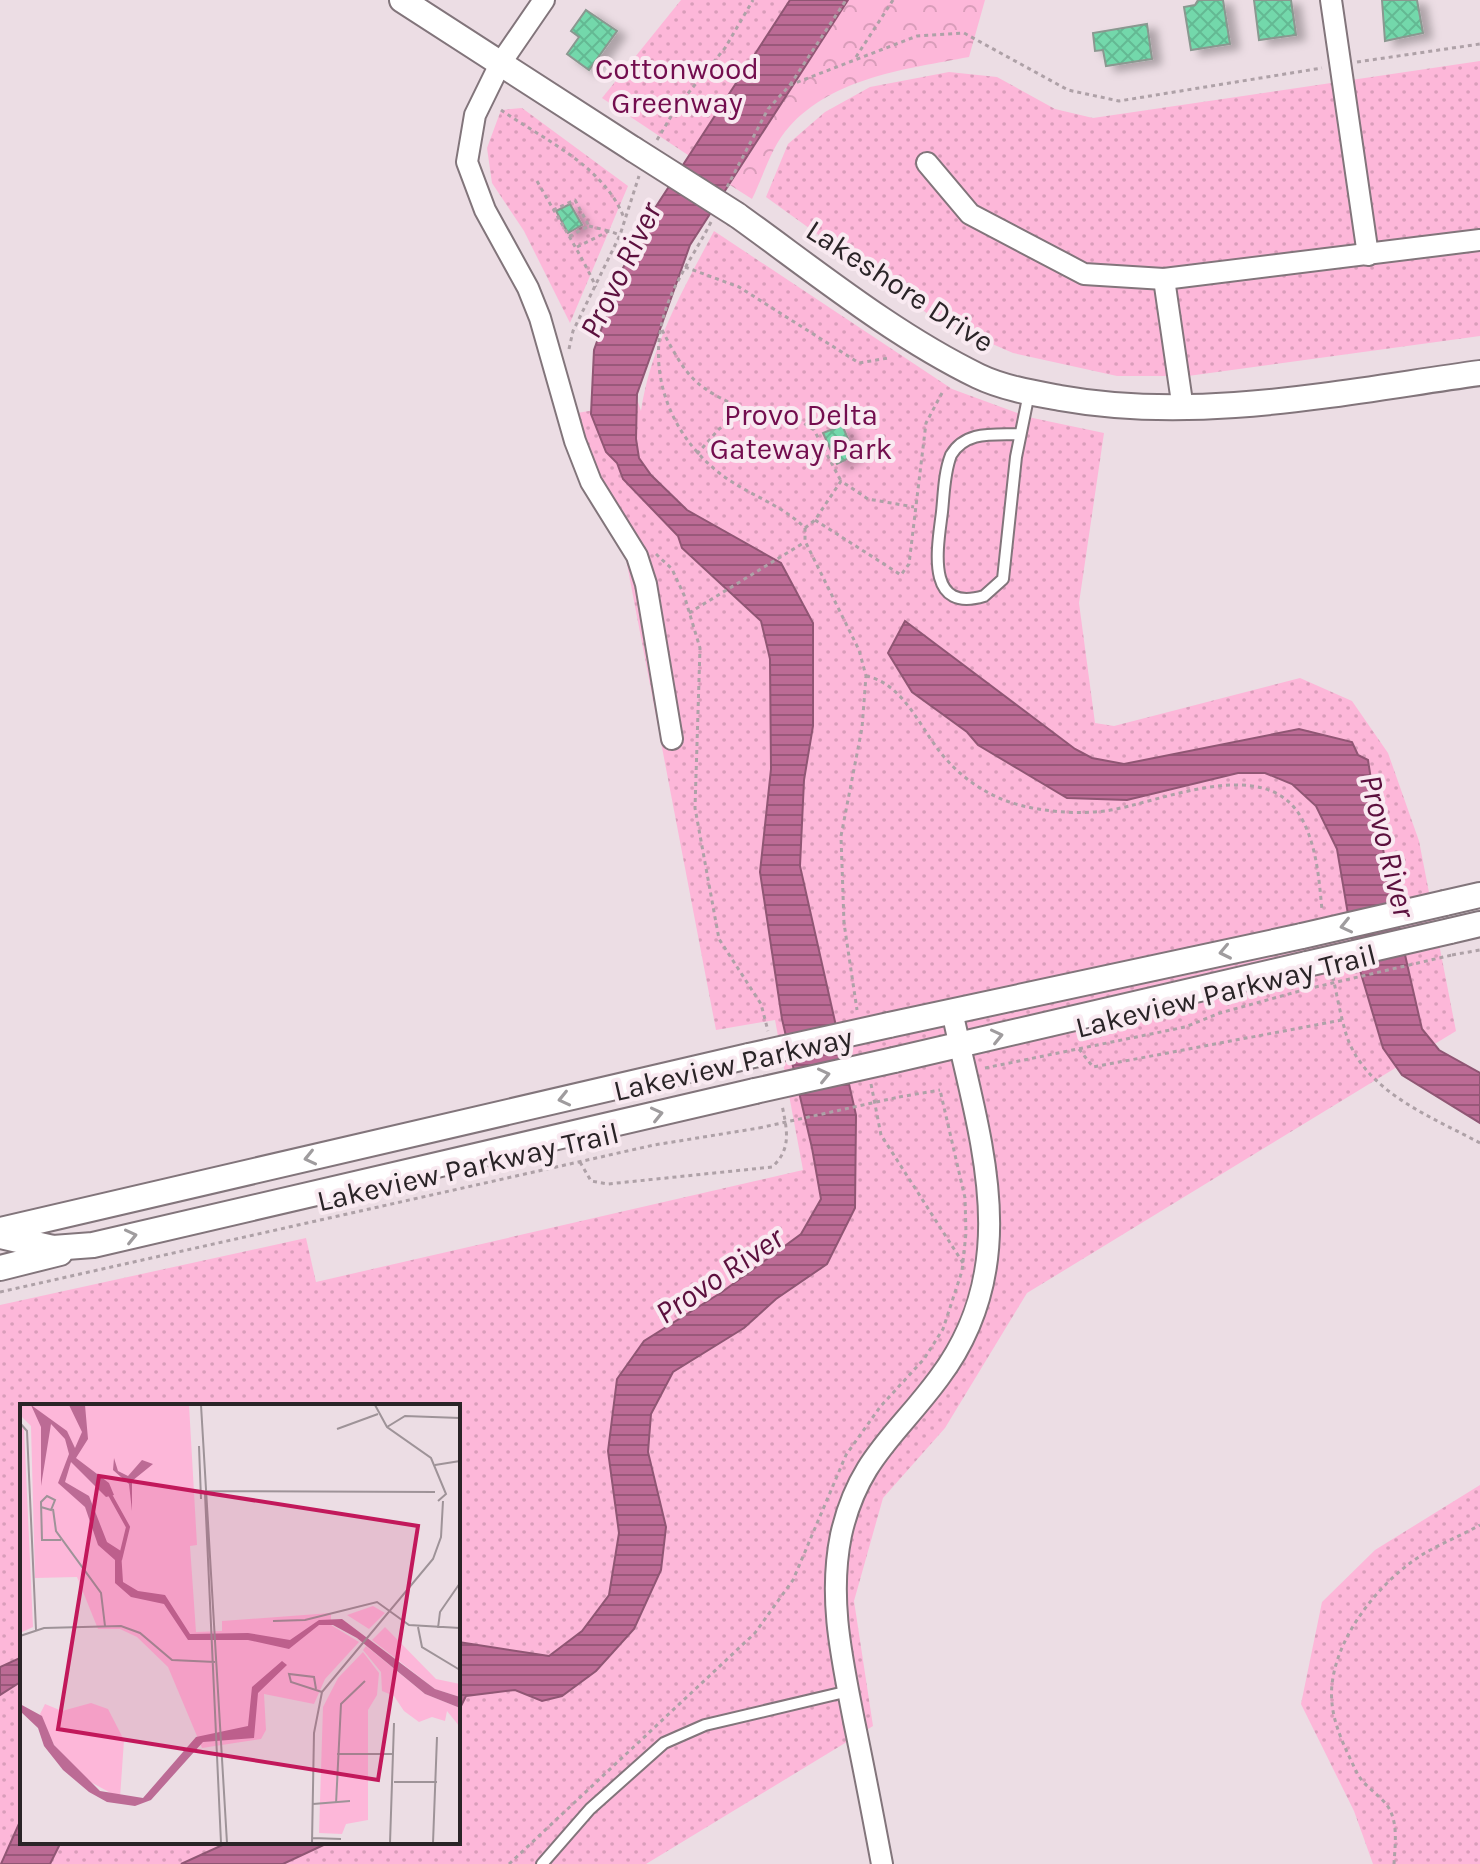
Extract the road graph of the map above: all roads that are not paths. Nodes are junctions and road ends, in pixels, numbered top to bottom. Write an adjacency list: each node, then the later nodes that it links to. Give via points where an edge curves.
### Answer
1 (402, 0): 4 (street, Lakeshore Drive)
2 (544, 0): 4 (street)
3 (1331, 0): 7 (street)
4 (500, 64): 10 (street, Lakeshore Drive, bridge, via 898,330 980,377); 13 (street, via 475,115 467,162 485,210 535,305 591,482 637,556)
5 (927, 163): 8 (street, via 970,214 1084,274)
6 (1480, 240): 7 (street)
7 (1368, 255): 8 (street)
8 (1164, 279): 11 (street)
9 (1480, 373): 11 (street, Lakeshore Drive)
10 (1029, 393): 11 (street, Lakeshore Drive, via 1094,405); 12 (lane)
11 (1183, 409)
12 (1020, 434): 12 (lane, via 1003,579 984,596 960,597 946,589 936,567 951,455 974,436)
13 (672, 739)
14 (1480, 895): 16 (street, Lakeview Parkway, one-way to 16, bridge)
15 (1480, 924): 17 (street, Lakeview Parkway, one-way to 15, bridge, via 1319,966)
16 (952, 1011): 17 (street); 18 (street, Lakeview Parkway, one-way to 18, bridge)
17 (959, 1045): 20 (street, Lakeview Parkway, one-way to 17, bridge); 22 (street, via 989,1185 988,1262 972,1320 952,1360 879,1448 849,1509 835,1590)
18 (0, 1230)
19 (0, 1236): 20 (street, Lakeview Parkway, via 53,1248)
20 (93, 1245): 21 (street)
21 (0, 1268)
22 (849, 1691): 23 (lane, via 705,1725 664,1743 590,1809); 24 (street)
23 (542, 1864)
24 (882, 1864)

